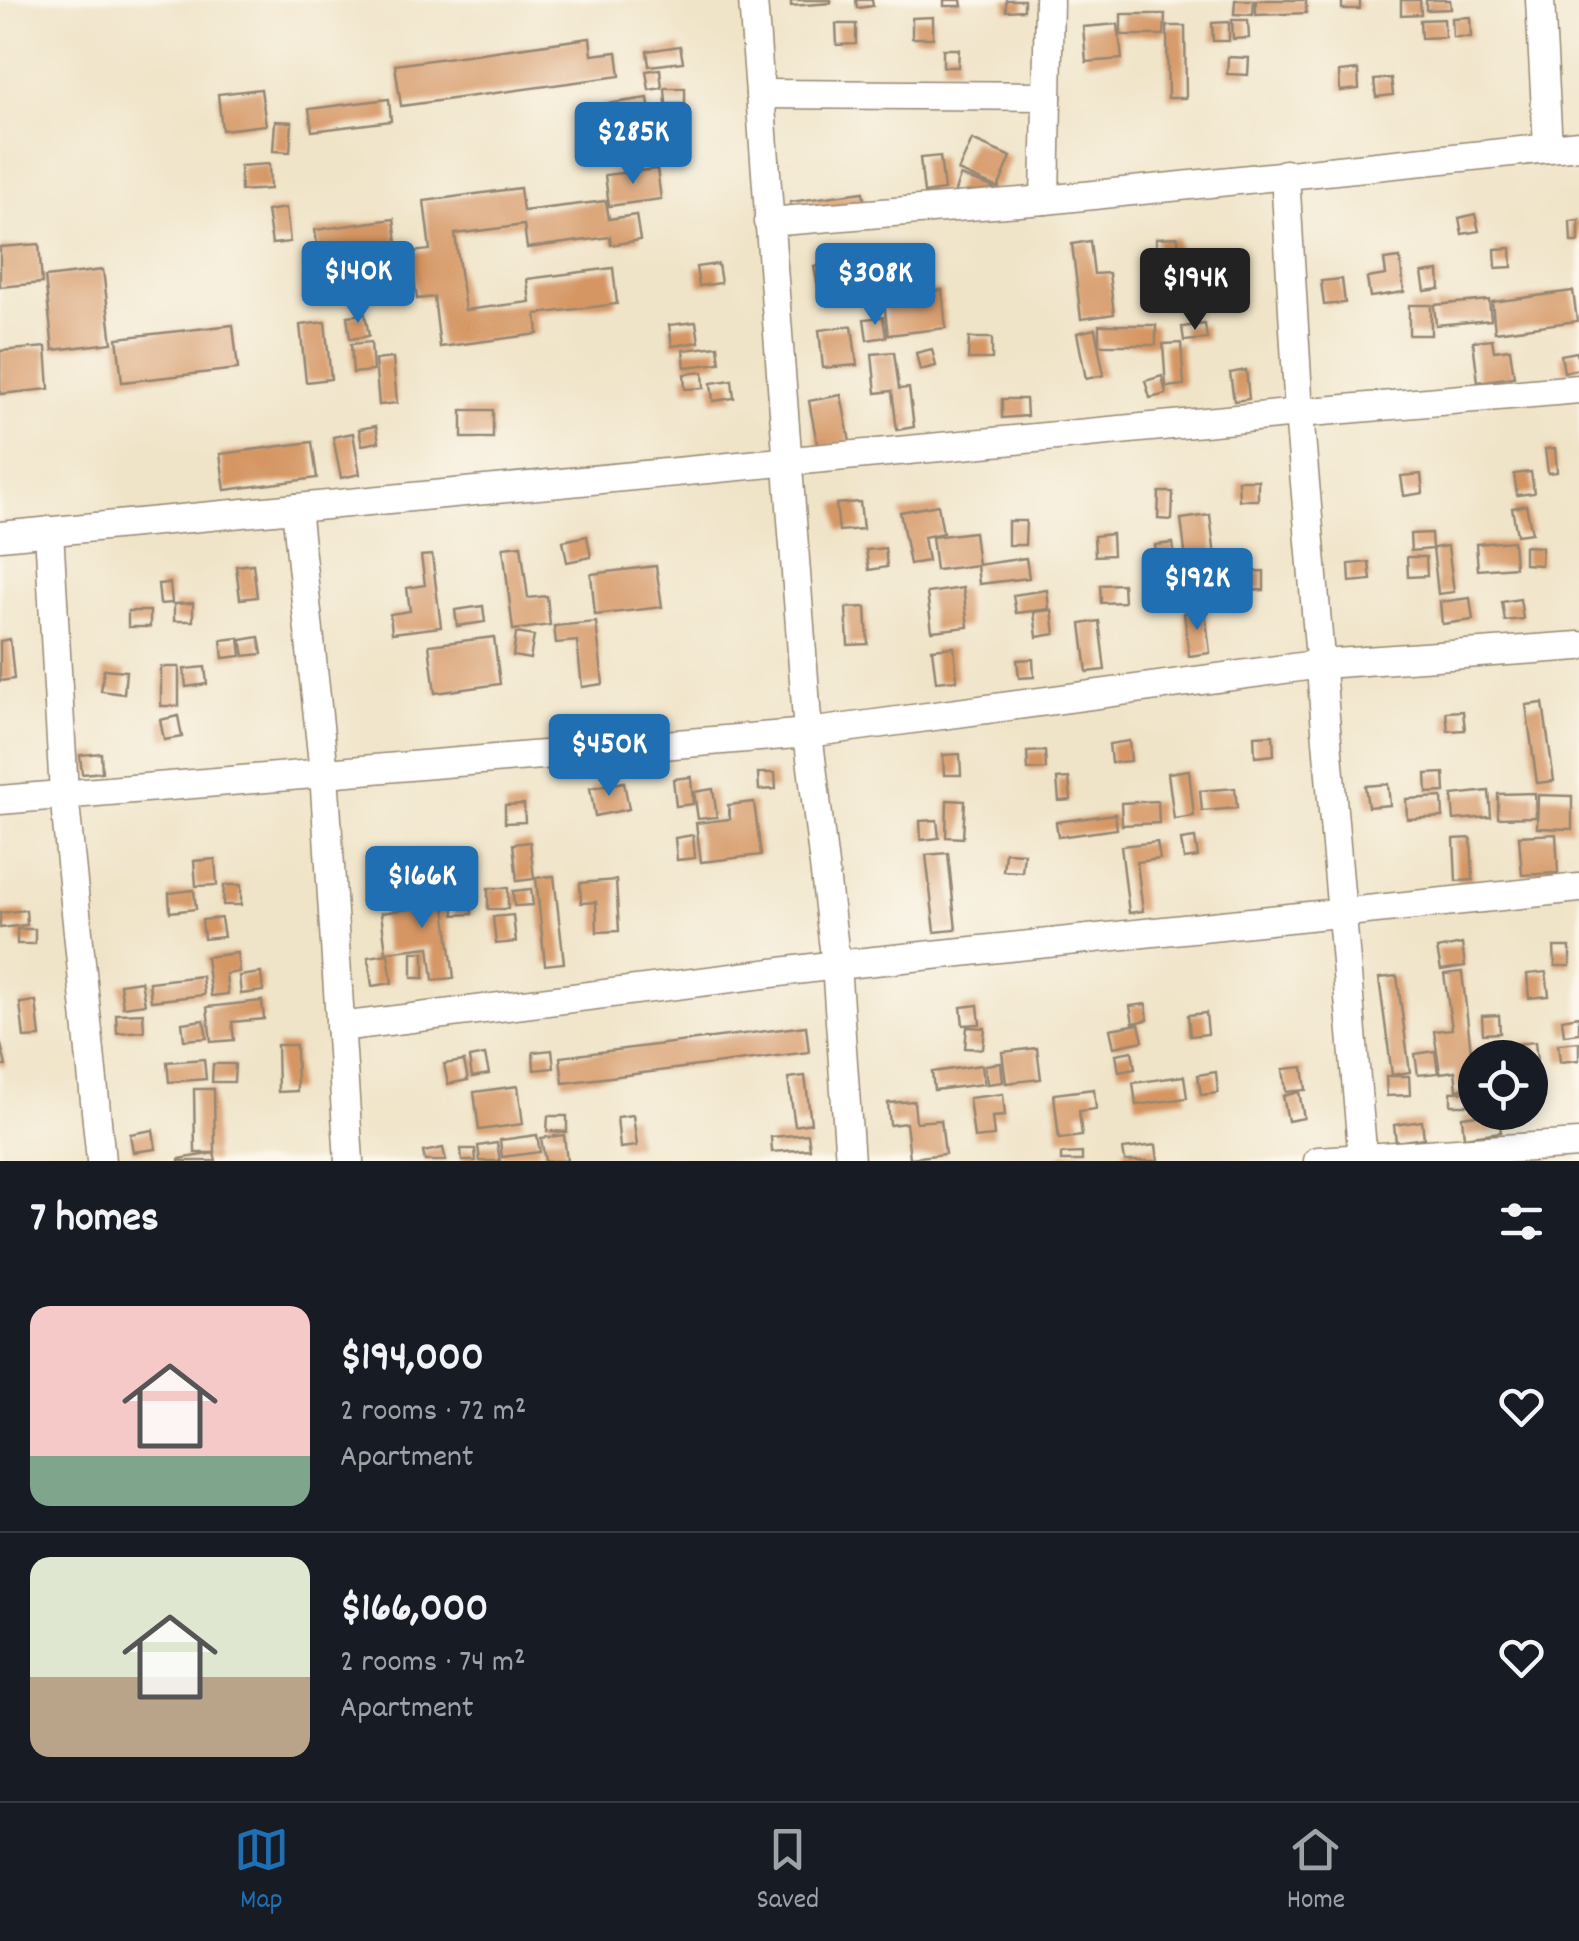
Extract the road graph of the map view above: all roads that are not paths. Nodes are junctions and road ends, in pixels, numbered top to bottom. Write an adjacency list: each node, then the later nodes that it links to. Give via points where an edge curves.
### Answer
1 (754, 0): 4 (street)
2 (1049, 0): 5 (street)
3 (1540, 0): 7 (street)
4 (760, 94): 5 (street); 10 (street)
5 (1047, 96): 9 (street)
6 (1579, 145): 7 (street)
7 (1548, 147): 8 (street)
8 (1285, 174): 9 (street); 12 (street)
9 (1045, 200): 10 (street)
10 (768, 222): 13 (street)
11 (1579, 390): 12 (street)
12 (1299, 413): 13 (street); 18 (street)
13 (786, 461): 14 (street); 19 (street)
14 (296, 508): 15 (street); 20 (street)
15 (49, 531): 16 (street); 21 (street)
16 (0, 536)
17 (1579, 646): 18 (street)
18 (1322, 664): 19 (street); 24 (street)
19 (808, 733): 20 (street); 25 (street)
20 (324, 773): 21 (street); 26 (street)
21 (64, 793): 22 (street); 29 (street)
22 (0, 800)
23 (1579, 888): 24 (street)
24 (1343, 914): 25 (street); 28 (street)
25 (836, 965): 26 (street); 31 (street)
26 (340, 1027): 30 (street)
27 (1579, 1144): 28 (street)
28 (1363, 1159): 32 (street)
29 (101, 1161)
30 (349, 1161)
31 (850, 1161)
32 (1318, 1161)

